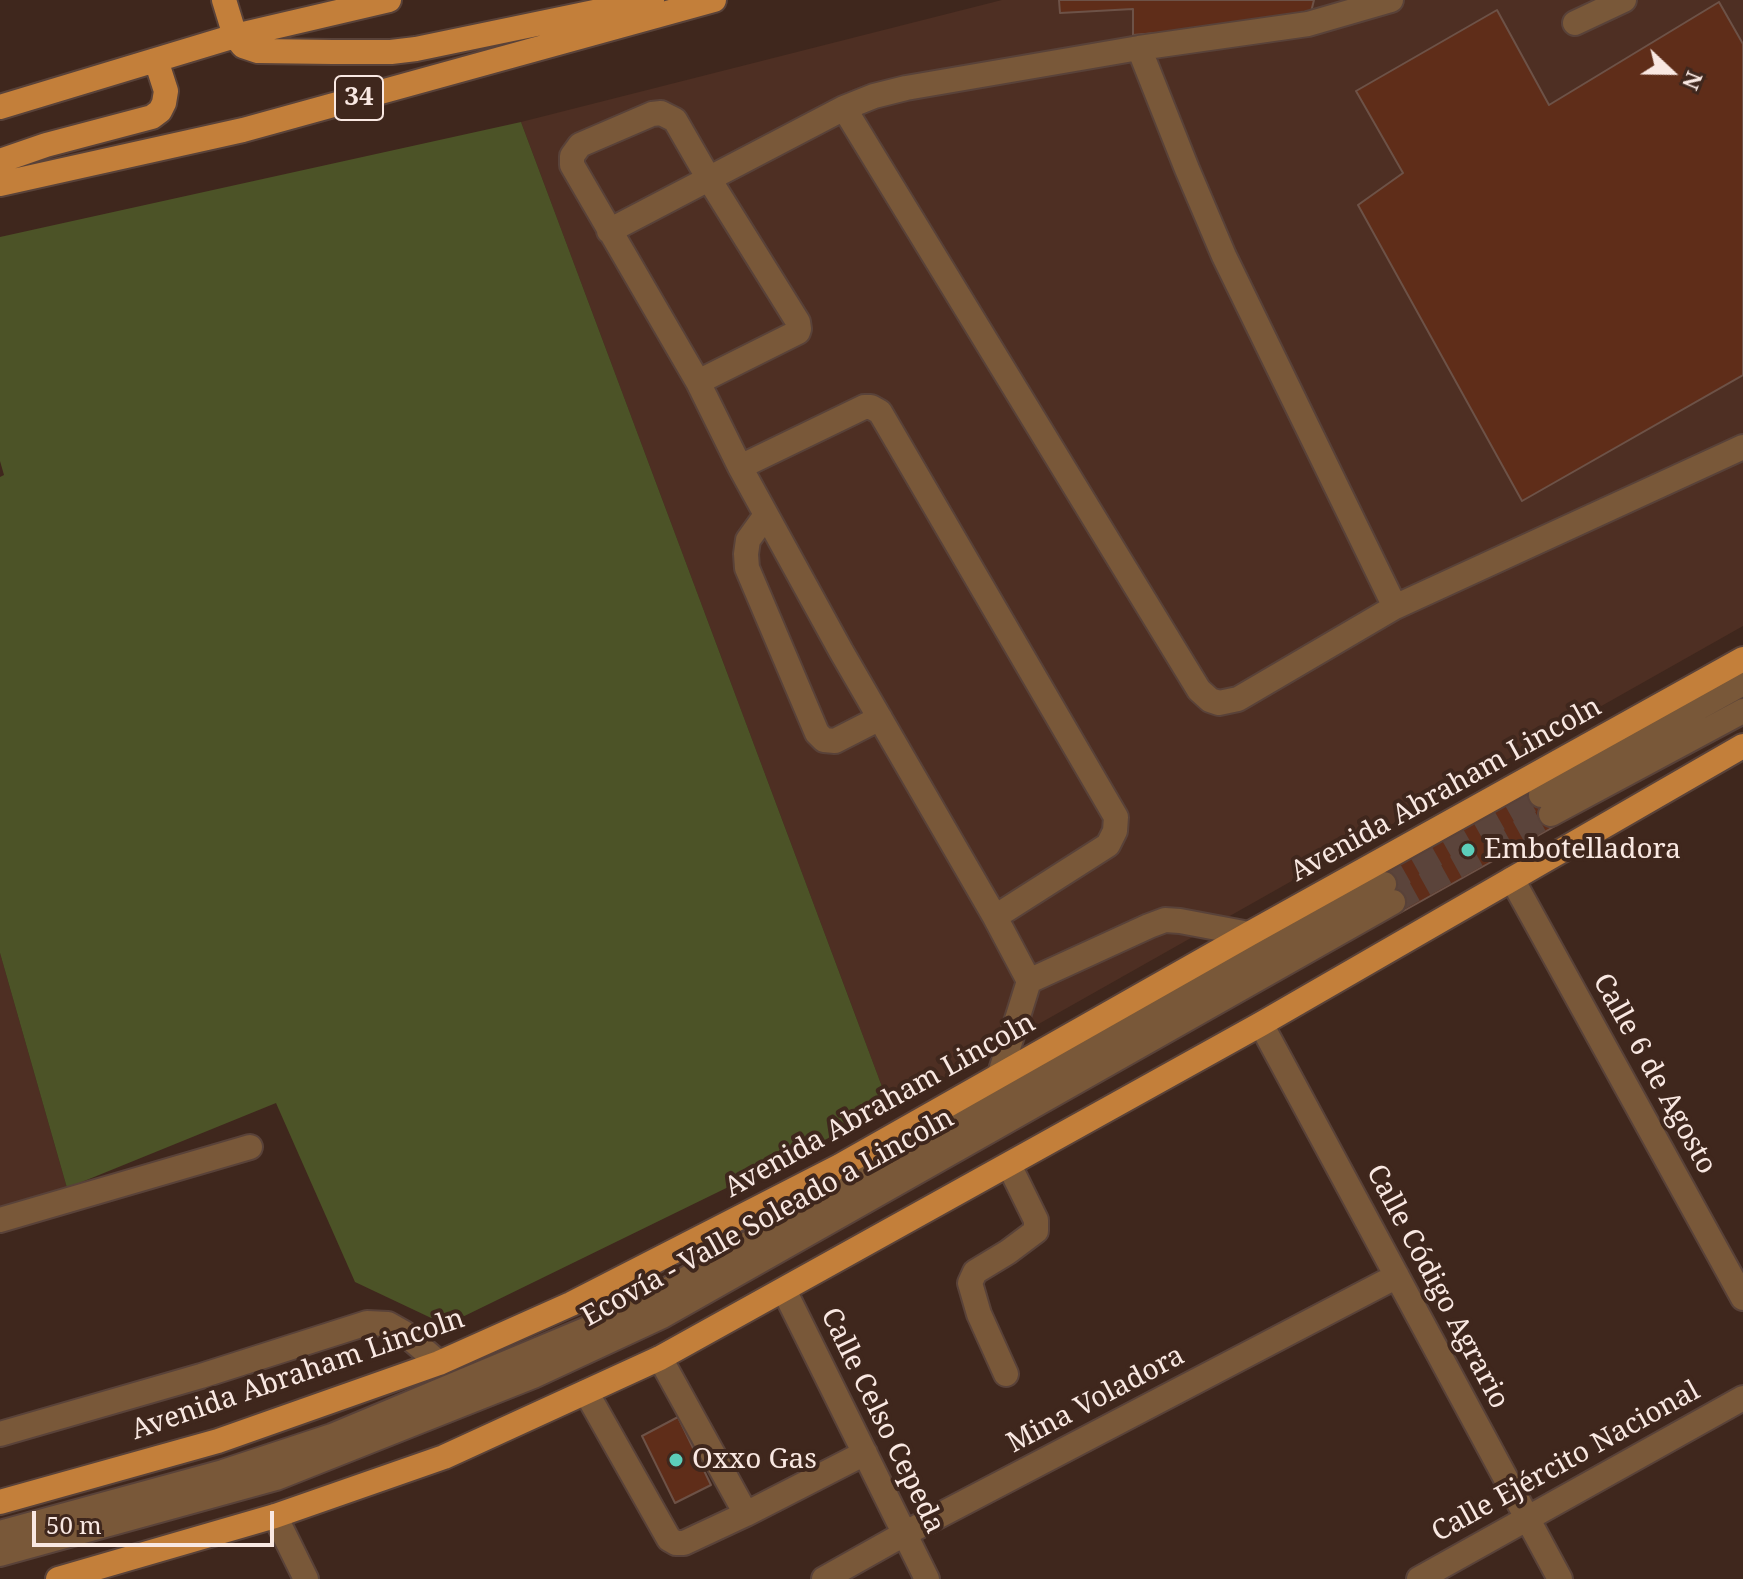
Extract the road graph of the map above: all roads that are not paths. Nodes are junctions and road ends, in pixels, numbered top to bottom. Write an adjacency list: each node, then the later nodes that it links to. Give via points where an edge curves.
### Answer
1 (224, 0): 9 (main road)
2 (389, 0): 7 (main road)
3 (652, 0): 9 (main road, via 391,52 258,51 243,46)
4 (714, 0): 16 (main road, 34, via 243,130)
5 (1391, 0): 10 (street, via 1308,24)
6 (1624, 0): 8 (street)
7 (344, 5): 9 (main road)
8 (1575, 23)
9 (235, 36): 11 (main road)
10 (1139, 48): 13 (street, via 906,88); 22 (street, via 1224,256)
11 (156, 60): 12 (main road); 14 (main road, via 166,91 160,111 152,117)
12 (0, 107)
13 (844, 108): 15 (street); 22 (street, via 1199,690 1210,700 1238,699)
14 (0, 161)
15 (709, 179): 17 (street); 17 (street, via 675,120 661,113 580,145 572,165); 18 (street, via 799,329)
16 (0, 184)
17 (609, 231): 18 (street)
18 (698, 382): 20 (street)
19 (1743, 447): 22 (street)
20 (740, 467): 21 (street); 29 (street, via 864,407 880,412 1116,817 1108,845)
21 (766, 515): 26 (street); 26 (street, via 748,540 747,568 817,733 835,741)
22 (1395, 607)
23 (1743, 659): 30 (main road, Avenida Abraham Lincoln)
24 (1743, 683): 25 (street, via 1546,805)
25 (1743, 711)
26 (880, 718): 29 (street)
27 (1743, 746): 28 (main road)
28 (1512, 879): 32 (main road); 39 (street, Calle 6 de Agosto)
29 (995, 917): 31 (street)
30 (1249, 934): 31 (street, via 1165,920); 33 (main road, Avenida Abraham Lincoln)
31 (1029, 981): 33 (street)
32 (1261, 1024): 35 (main road); 37 (street, Calle Código Agrario)
33 (999, 1077): 41 (main road, Avenida Abraham Lincoln, via 840,1166 571,1304)
34 (250, 1147): 36 (street)
35 (1009, 1165): 38 (main road); 42 (street, via 1036,1220 1036,1231 975,1272 970,1283)
36 (0, 1220)
37 (1397, 1276): 50 (street, Calle Código Agrario); 52 (street, Mina Voladora)
38 (784, 1290): 40 (main road); 46 (street, Calle Celso Cepeda)
39 (1743, 1298)
40 (660, 1358): 43 (main road); 48 (street)
41 (439, 1363): 45 (street, via 388,1324 367,1323); 47 (main road, Avenida Abraham Lincoln, via 218,1441)
42 (1006, 1374)
43 (586, 1392): 48 (street, via 669,1539 684,1543); 49 (main road, via 444,1457)
44 (1743, 1398): 50 (street, Calle Ejército Nacional)
45 (0, 1434)
46 (865, 1453): 48 (street); 52 (street, Calle Celso Cepeda)
47 (0, 1502)
48 (746, 1514)
49 (275, 1516): 54 (street); 55 (main road)
50 (1527, 1518): 58 (street, Calle Ejército Nacional); 59 (street, Calle Código Agrario)
51 (0, 1533): 53 (street, Ecovía - Valle Soleado a Lincoln, via 332,1436 628,1312 1388,893 662,1316 533,1376 276,1478)
52 (904, 1534): 56 (street, Mina Voladora); 57 (street, Calle Celso Cepeda)
53 (0, 1554)
54 (295, 1575)
55 (58, 1579)
56 (824, 1579)
57 (927, 1579)
58 (1419, 1579)
59 (1560, 1579)

